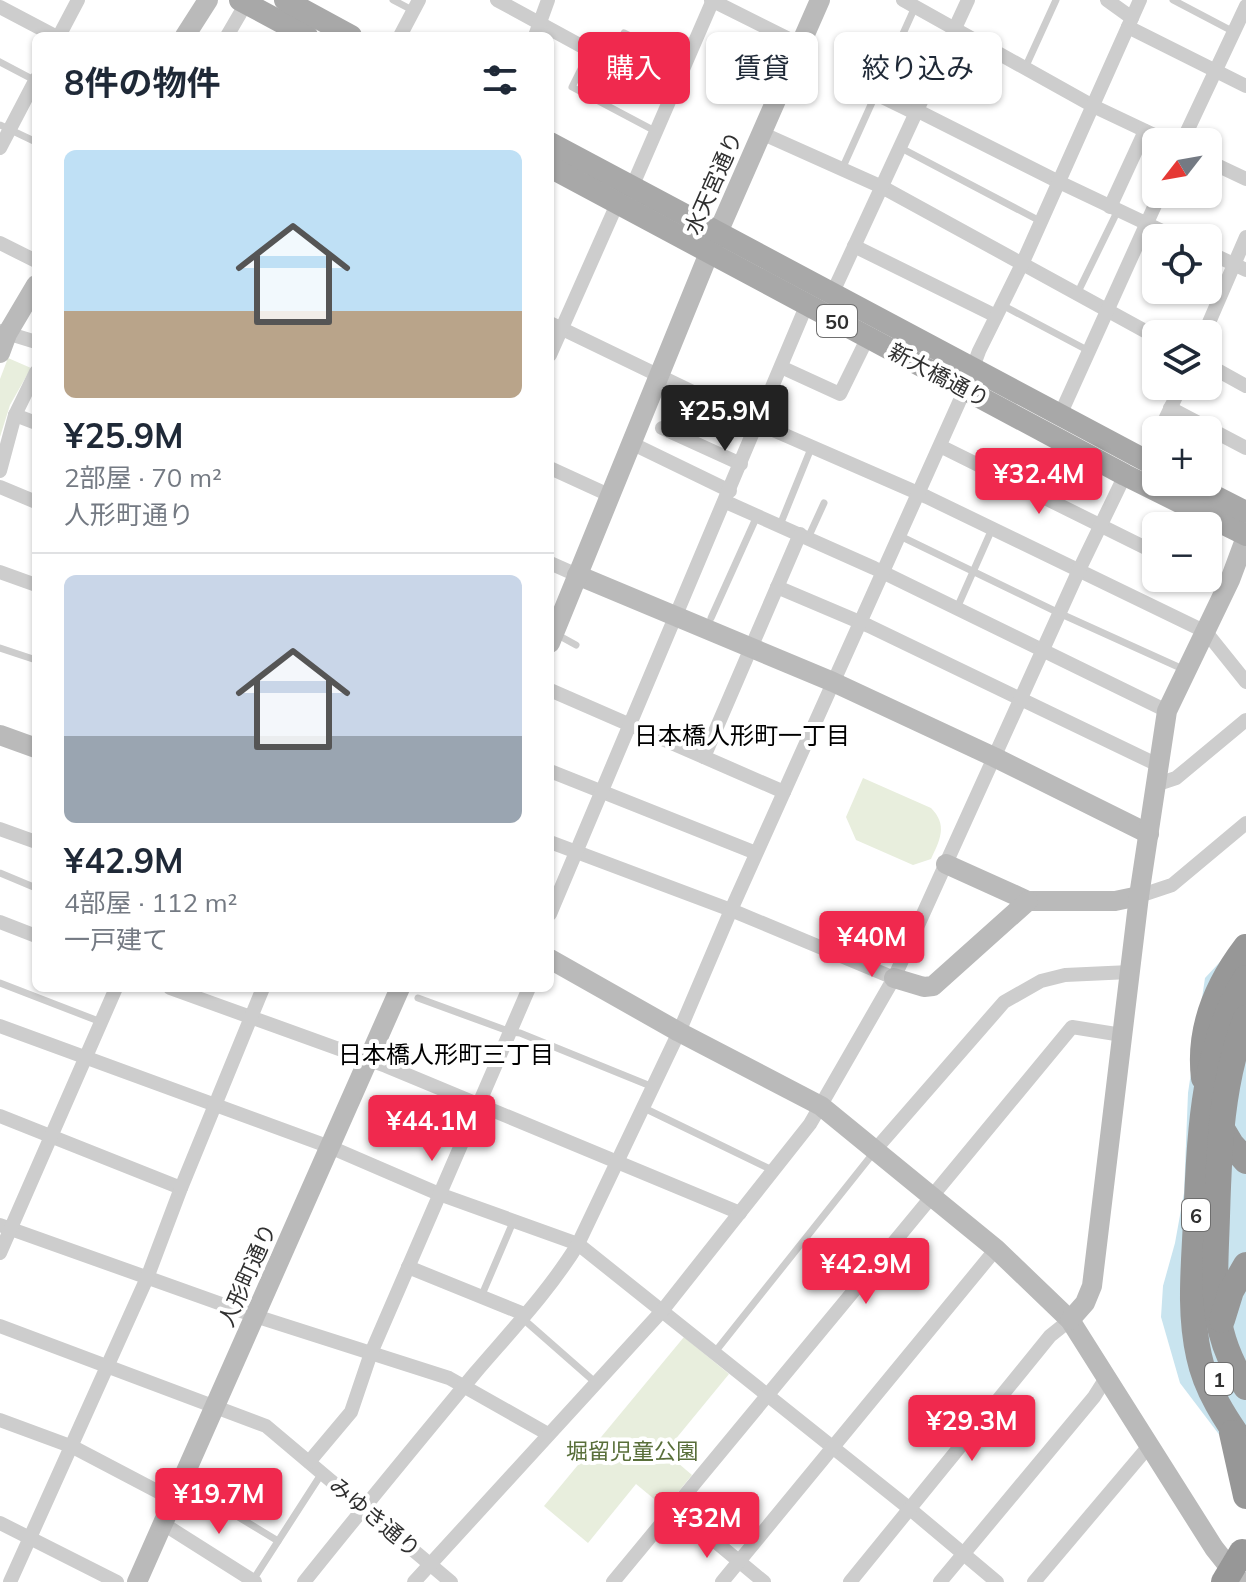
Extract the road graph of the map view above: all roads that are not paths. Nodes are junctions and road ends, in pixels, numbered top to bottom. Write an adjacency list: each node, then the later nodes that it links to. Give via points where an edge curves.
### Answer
1 (78, 0): 24 (street)
2 (208, 0): 25 (street)
3 (285, 0): 28 (main road)
4 (393, 0): 16 (lane)
5 (497, 0): 21 (street)
6 (548, 0): 21 (street)
7 (712, 0): 30 (street); 35 (street)
8 (820, 0): 31 (street, 水天宮通り)
9 (968, 0): 22 (street)
10 (1056, 0): 37 (lane)
11 (1107, 0): 19 (street)
12 (1140, 0): 19 (street)
13 (1173, 0): 20 (lane)
14 (245, 1): 26 (street); 27 (main road)
15 (910, 3): 22 (street); 32 (lane)
16 (416, 6): 29 (street)
17 (1246, 6): 20 (street)
18 (0, 7): 23 (street)
19 (1130, 23): 38 (street); 49 (street)
20 (1240, 25): 38 (street)
21 (538, 29)
22 (955, 29): 37 (street); 50 (street)
23 (49, 32)
24 (59, 32)
25 (188, 32)
26 (229, 32)
27 (300, 32)
28 (344, 32)
29 (402, 32)
30 (775, 32)
31 (805, 32)
32 (899, 32)
33 (554, 36): 34 (street)
34 (578, 46)
35 (690, 54)
36 (0, 62): 40 (lane)
37 (1025, 68): 49 (street)
38 (1216, 71): 42 (street); 52 (street)
39 (578, 75): 43 (lane, via 572,87)
40 (32, 78)
41 (32, 86): 51 (street)
42 (1246, 86)
43 (578, 90)
44 (604, 104): 54 (lane)
45 (669, 104): 54 (street)
46 (773, 104): 55 (street, 水天宮通り)
47 (871, 104): 63 (lane)
48 (899, 104): 50 (street)
49 (1093, 106): 53 (street); 65 (street)
50 (918, 112): 60 (street); 65 (street)
51 (5, 128): 57 (lane); 59 (street)
52 (1189, 128)
53 (1142, 130)
54 (657, 132): 66 (street)
55 (761, 133): 63 (street); 73 (street, 水天宮通り)
56 (1142, 138): 69 (street)
57 (32, 140)
58 (554, 145): 66 (main road, 新大橋通り / 50)
59 (0, 148)
60 (901, 148): 67 (street); 71 (lane)
61 (1222, 168): 64 (street)
62 (554, 169): 68 (main road, 新大橋通り / 50)
63 (842, 169): 67 (street)
64 (1246, 179)
65 (1059, 182): 69 (street); 71 (street)
66 (632, 187): 73 (main road, 新大橋通り / 50)
67 (882, 187): 77 (street); 80 (street)
68 (617, 204): 78 (main road, 新大橋通り / 50); 89 (street)
69 (1114, 208): 72 (street); 84 (lane)
70 (1154, 208): 72 (street)
71 (1041, 222): 80 (street)
72 (1147, 224)
73 (719, 231): 78 (street, 水天宮通り); 83 (main road, 新大橋通り / 50)
74 (1142, 235): 87 (street)
75 (1246, 237): 81 (street)
76 (0, 243): 79 (street)
77 (854, 246): 83 (street); 86 (street)
78 (709, 253): 85 (main road, 新大橋通り / 50); 97 (street)
79 (32, 259)
80 (1023, 262): 84 (street); 86 (street)
81 (1240, 267): 88 (street)
82 (32, 291): 92 (street)
83 (833, 292): 98 (main road, 新大橋通り / 50)
84 (1077, 294): 87 (street)
85 (807, 304): 91 (main road, 新大橋通り / 50); 95 (street)
86 (999, 311): 94 (lane); 98 (street)
87 (1107, 312): 90 (street); 94 (street)
88 (1212, 320)
89 (556, 326): 97 (street)
90 (1142, 330)
91 (868, 337): 95 (street, via 840,394); 98 (main road, 新大橋通り / 50)
92 (2, 340): 93 (street)
93 (32, 342)
94 (1089, 351): 104 (street)
95 (781, 367): 107 (street)
96 (1222, 373): 100 (street)
97 (659, 377): 107 (street); 109 (street)
98 (969, 378): 104 (main road, 新大橋通り / 50); 111 (street); 117 (main road, 新大橋通り / 50)
99 (32, 380): 103 (street)
100 (1246, 386)
101 (1174, 400): 102 (street)
102 (1170, 408): 105 (street); 112 (street)
103 (15, 415): 106 (street); 116 (street)
104 (1060, 415): 113 (main road, 新大橋通り / 50)
105 (1166, 416)
106 (32, 421)
107 (757, 423): 110 (street); 114 (street)
108 (662, 428): 114 (street)
109 (631, 443): 120 (street); 121 (street)
110 (812, 446): 119 (street); 127 (lane)
111 (940, 446): 119 (street); 128 (street)
112 (1246, 448)
113 (1142, 458)
114 (741, 464): 121 (street)
115 (554, 470): 120 (street)
116 (0, 471)
117 (1125, 475): 128 (street); 132 (main road, 新大橋通り / 50)
118 (0, 487): 123 (street)
119 (919, 493): 129 (street); 131 (street)
120 (609, 495): 139 (street)
121 (728, 496): 126 (street); 146 (street)
122 (1215, 496): 125 (main road)
123 (32, 500)
124 (824, 503): 130 (lane)
125 (1246, 512)
126 (757, 516): 127 (street); 147 (lane)
127 (780, 525): 130 (street)
128 (1100, 525): 133 (street); 135 (street)
129 (992, 529): 135 (street); 137 (lane)
130 (804, 536): 138 (street); 143 (street)
131 (900, 536): 137 (lane); 138 (street)
132 (1246, 536): 141 (street)
133 (1142, 546)
134 (554, 565): 139 (street)
135 (1079, 570): 145 (street); 149 (street)
136 (0, 572): 142 (street)
137 (973, 572): 144 (lane); 145 (lane)
138 (882, 573): 144 (street); 148 (street)
139 (577, 575): 146 (street); 150 (street)
140 (1222, 579): 141 (street)
141 (1230, 580): 149 (street)
142 (32, 584)
143 (777, 587): 148 (street); 153 (street)
144 (956, 610): 155 (street)
145 (1059, 613): 155 (street); 157 (lane)
146 (677, 616): 153 (street); 164 (street)
147 (711, 618)
148 (860, 623): 158 (street); 161 (street)
149 (1206, 632): 157 (street); 159 (street)
150 (554, 633)
151 (554, 639): 152 (lane)
152 (576, 645)
153 (751, 647): 158 (street); 167 (street)
154 (0, 648): 156 (lane)
155 (1042, 651): 161 (street); 162 (street)
156 (32, 659)
157 (1187, 672): 162 (street)
158 (833, 682): 168 (street); 172 (street)
159 (1246, 682)
160 (554, 692): 164 (street)
161 (1020, 700): 168 (street); 170 (street)
162 (1167, 711): 170 (street)
163 (1246, 720): 170 (street, via 1176,778)
164 (631, 724): 167 (street); 171 (street)
165 (0, 735): 166 (street)
166 (32, 747)
167 (704, 757): 172 (street)
168 (994, 757): 175 (street); 180 (street)
169 (554, 773): 171 (street)
170 (1157, 775): 175 (street)
171 (603, 791): 178 (street); 179 (street)
172 (784, 792): 179 (street)
173 (1246, 823): 183 (street, via 1172,885)
174 (0, 829): 176 (street)
175 (1149, 834): 183 (street)
176 (32, 841)
177 (554, 844): 178 (street)
178 (576, 853): 185 (street); 186 (street)
179 (756, 853): 186 (street)
180 (946, 864): 184 (street); 192 (street)
181 (0, 873): 182 (lane)
182 (32, 886)
183 (1139, 896): 184 (street); 191 (street)
184 (1028, 901): 192 (street, via 933,986)
185 (554, 905)
186 (731, 910): 192 (street); 205 (street)
187 (0, 922): 188 (street)
188 (32, 934)
189 (1246, 947): 219 (highway, bridge, via 1212,1006 1203,1068 1216,1119)
190 (554, 961): 205 (street)
191 (1130, 972): 206 (street); 217 (street, via 1065,975 1041,981 1004,1002)
192 (894, 978): 212 (street)
193 (1246, 978): 255 (highway, 6, bridge, via 1228,1014 1207,1084 1193,1296 1204,1376)
194 (0, 983): 202 (lane)
195 (114, 992): 202 (street)
196 (180, 992): 201 (street)
197 (261, 992): 201 (street)
198 (527, 992): 204 (street)
199 (409, 993): 204 (lane); 208 (street, 人形町通り)
200 (1246, 1018): 246 (highway, 6, bridge, via 1221,1121 1215,1270 1221,1332)
201 (251, 1019): 208 (street); 210 (street)
202 (101, 1022): 207 (street)
203 (0, 1026): 207 (street)
204 (511, 1032): 209 (lane); 211 (street)
205 (679, 1032): 209 (street); 212 (street)
206 (1122, 1035): 223 (street, via 1072,1027); 238 (street, via 1092,1286)
207 (85, 1056): 210 (street); 215 (street)
208 (369, 1061): 211 (street); 216 (street, 人形町通り)
209 (653, 1087): 213 (street)
210 (216, 1106): 216 (street); 221 (street)
211 (480, 1106): 218 (street); 222 (street)
212 (821, 1106): 217 (street); 220 (street)
213 (644, 1108): 218 (street); 220 (lane)
214 (0, 1116): 215 (street)
215 (52, 1136): 221 (street); 226 (street)
216 (330, 1147): 222 (street); 236 (street, 人形町通り)
217 (875, 1150): 223 (street); 240 (lane)
218 (617, 1161): 224 (street); 227 (street)
219 (1246, 1161)
220 (772, 1170): 224 (street)
221 (181, 1188): 232 (street)
222 (439, 1194): 225 (street); 231 (street)
223 (932, 1195): 228 (street); 247 (street)
224 (740, 1213): 235 (street)
225 (513, 1222): 227 (street); 233 (lane)
226 (5, 1226): 229 (street); 232 (street)
227 (578, 1244): 235 (street); 237 (street)
228 (996, 1249): 238 (street); 254 (street)
229 (0, 1253)
230 (1246, 1265): 259 (highway, 1, bridge, via 1226,1304 1218,1360)
231 (408, 1267): 233 (street); 241 (street)
232 (147, 1278): 236 (street); 242 (street)
233 (481, 1297): 237 (street)
234 (1246, 1301): 250 (highway, 1, bridge, via 1235,1360)
235 (662, 1311): 240 (street); 244 (street)
236 (255, 1316): 241 (street); 248 (street, 人形町通り)
237 (523, 1316): 244 (lane); 245 (street)
238 (1070, 1320): 243 (street); 262 (street, via 1050,1336)
239 (0, 1326): 242 (street, みゆき通り)
240 (715, 1352): 247 (street)
241 (371, 1353): 245 (street); 256 (street, via 351,1412)
242 (107, 1365): 248 (street, みゆき通り); 253 (street)
243 (1106, 1378): 252 (street); 267 (street)
244 (596, 1383): 251 (street)
245 (465, 1386): 251 (street); 260 (street)
246 (1246, 1387)
247 (768, 1395): 254 (street); 261 (street)
248 (215, 1408): 256 (street, みゆき通り, via 266,1426); 258 (street, 人形町通り)
249 (0, 1420): 253 (street)
250 (1246, 1427)
251 (548, 1434): 269 (street)
252 (1149, 1446): 270 (street, via 1214,1548); 284 (street)
253 (73, 1447): 258 (street); 265 (street)
254 (834, 1448): 262 (street); 268 (street)
255 (1246, 1448)
256 (309, 1462): 257 (street, みゆき通り)
257 (322, 1473): 260 (street, みゆき通り); 266 (lane)
258 (176, 1490): 264 (street, 人形町通り); 266 (lane)
259 (1246, 1496)
260 (364, 1506): 269 (street, みゆき通り); 275 (street)
261 (675, 1508): 268 (street); 278 (street)
262 (910, 1509): 267 (street); 281 (street)
263 (0, 1523): 265 (street)
264 (162, 1523): 271 (street); 274 (street, 人形町通り)
265 (30, 1537): 272 (street); 273 (street)
266 (278, 1541): 271 (lane)
267 (963, 1554): 282 (street); 283 (street)
268 (739, 1562): 279 (street); 280 (street)
269 (430, 1565): 276 (street); 277 (street, みゆき通り)
270 (1236, 1570)
271 (254, 1581)
272 (10, 1582)
273 (117, 1582)
274 (137, 1582)
275 (304, 1582)
276 (414, 1582)
277 (451, 1582)
278 (613, 1582)
279 (722, 1582)
280 (764, 1582)
281 (850, 1582)
282 (940, 1582)
283 (997, 1582)
284 (1034, 1582)

